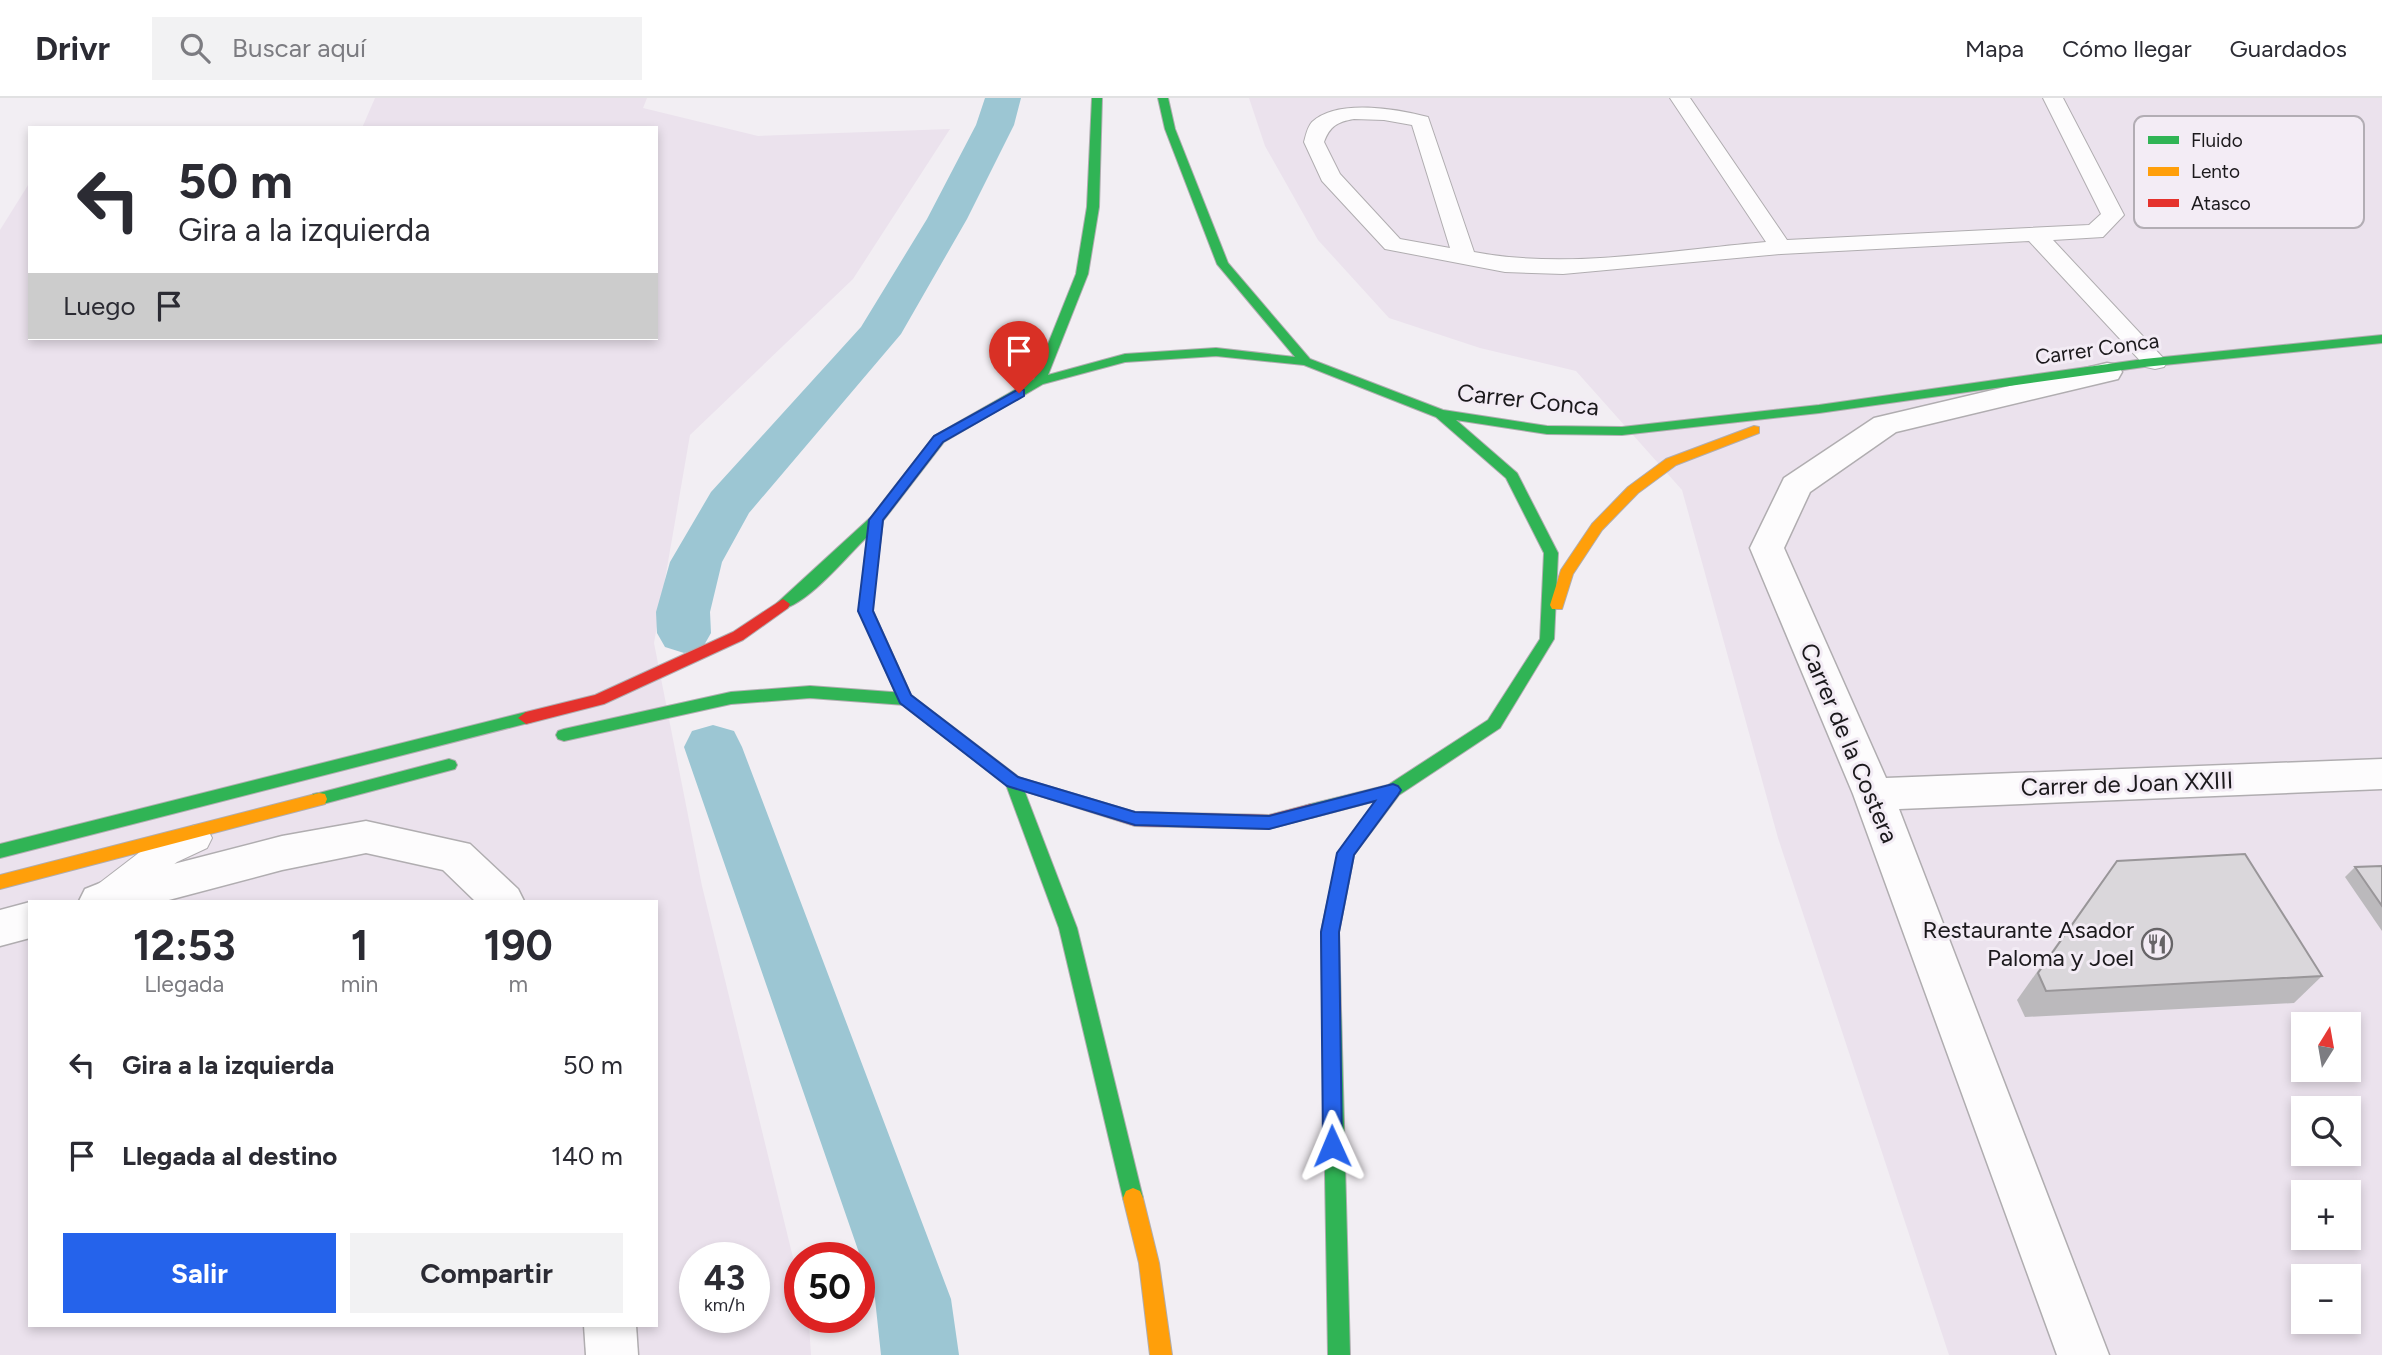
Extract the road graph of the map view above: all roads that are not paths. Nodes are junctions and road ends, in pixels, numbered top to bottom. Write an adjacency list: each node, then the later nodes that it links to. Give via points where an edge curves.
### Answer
1 (1097, 98): 11 (main road, via 1093,207 1082,275)
2 (1163, 98): 9 (main road, via 1170,128 1223,264)
3 (1680, 98): 6 (lane)
4 (2053, 98): 5 (lane, via 2113,215 2095,232)
5 (2035, 234): 6 (lane); 10 (lane)
6 (1781, 247): 7 (lane, via 1563,267 1505,265)
7 (1464, 257): 7 (lane, via 1421,121 1374,112 1336,117 1320,126 1314,142 1330,176 1393,244)
8 (2381, 339): 10 (main road, Carrer Conca)
9 (1307, 362): 11 (main road, via 1216,352 1138,357); 13 (main road)
10 (2149, 363): 12 (main road, Carrer Conca); 22 (street, Carrer de la Costera, via 1885,425 1796,485 1767,548)
11 (1039, 381): 14 (main road, via 939,439)
12 (1819, 409): 13 (main road, Carrer Conca, via 1622,431 1547,430); 15 (main road, Carrer Conca, via 1671,462 1633,490 1597,527 1566,574)
13 (1441, 414): 15 (main road, via 1512,476 1551,553)
14 (876, 520): 16 (main road, via 866,611); 24 (main road, via 804,589 738,636 599,700)
15 (1547, 639): 21 (main road, via 1494,724)
16 (905, 699): 17 (main road, via 810,692 731,698); 20 (main road)
17 (544, 740)
18 (464, 761): 23 (main road)
19 (2382, 774): 22 (street, Carrer de Joan XXIII)
20 (1013, 782): 21 (main road, via 1135,819 1269,822); 33 (main road, via 1068,928 1149,1263)
21 (1393, 790): 34 (main road, via 1346,853 1330,932)
22 (1873, 794): 35 (street, Carrer de la Costera)
23 (226, 823): 25 (main road); 26 (lane, via 165,852)
24 (0, 851)
25 (0, 882)
26 (101, 900)
27 (104, 900): 28 (street, via 282,853 366,837 456,856)
28 (502, 900)
29 (28, 921): 30 (street)
30 (0, 928)
31 (610, 1327): 32 (street)
32 (612, 1355)
33 (1161, 1355)
34 (1339, 1355)
35 (2083, 1355)

